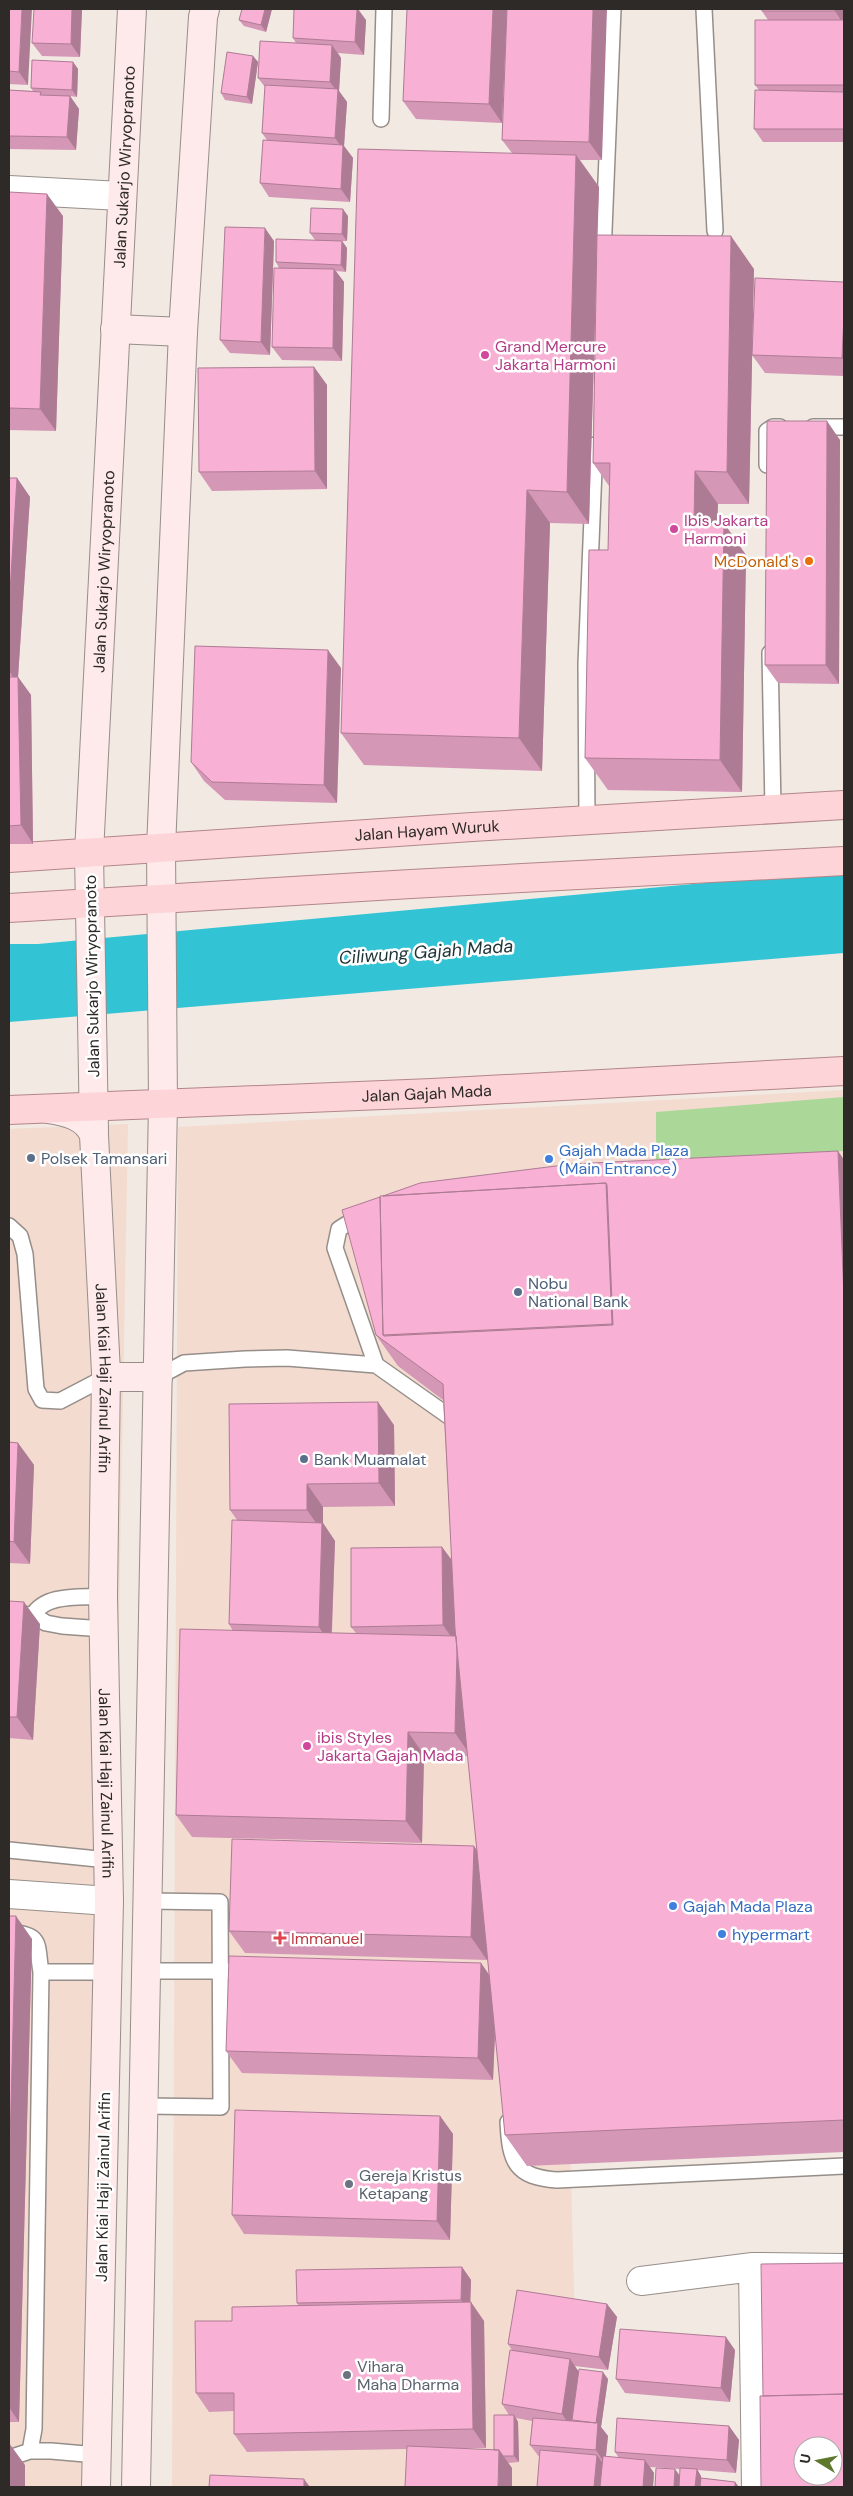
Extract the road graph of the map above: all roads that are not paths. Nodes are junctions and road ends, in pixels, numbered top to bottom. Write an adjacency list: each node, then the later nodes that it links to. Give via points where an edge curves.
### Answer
1 (132, 9): 8 (main road, Jalan Sukarjo Wiryopranoto)
2 (205, 9): 12 (main road)
3 (384, 9): 6 (lane)
4 (613, 9): 10 (lane)
5 (704, 9): 9 (lane)
6 (381, 119)
7 (9, 190): 8 (street)
8 (121, 196): 11 (main road, Jalan Sukarjo Wiryopranoto)
9 (715, 231)
10 (602, 267)
11 (114, 329): 12 (main road); 21 (main road, Jalan Sukarjo Wiryopranoto)
12 (183, 332): 20 (main road)
13 (596, 426): 19 (lane, via 586,664)
14 (844, 427): 15 (lane, via 773,427 767,432)
15 (767, 477)
16 (770, 643): 18 (lane)
17 (844, 805): 18 (main road, Jalan Hayam Wuruk)
18 (773, 809): 19 (main road, Jalan Hayam Wuruk)
19 (587, 820): 20 (main road, Jalan Hayam Wuruk)
20 (161, 848): 21 (main road, Jalan Hayam Wuruk); 25 (main road)
21 (90, 853): 22 (main road, Jalan Hayam Wuruk); 26 (main road, Jalan Sukarjo Wiryopranoto)
22 (9, 858)
23 (844, 861): 25 (main road, via 411,884)
24 (9, 908): 26 (main road)
25 (161, 912): 26 (main road); 28 (main road)
26 (90, 916): 29 (main road, Jalan Sukarjo Wiryopranoto)
27 (844, 1071): 28 (main road, Jalan Gajah Mada)
28 (163, 1104): 29 (main road, Jalan Gajah Mada); 37 (main road)
29 (94, 1107): 30 (main road, Jalan Gajah Mada); 32 (main road, Jalan Sukarjo Wiryopranoto)
30 (47, 1109): 31 (main road, Jalan Gajah Mada); 32 (main road, via 75,1116 87,1124)
31 (9, 1110)
32 (94, 1135): 36 (main road, Jalan Kiai Haji Zainul Arifin)
33 (375, 1220): 35 (lane, via 347,1224 339,1229 335,1248)
34 (9, 1226): 36 (lane, via 20,1236 25,1254 36,1389 42,1400 60,1401)
35 (376, 1364): 37 (lane, via 287,1358 184,1363); 38 (lane, via 457,1422)
36 (106, 1377): 37 (main road); 39 (main road, Jalan Kiai Haji Zainul Arifin)
37 (158, 1377): 47 (main road)
38 (461, 1443)
39 (103, 1596): 41 (lane, via 49,1601); 42 (main road, Jalan Kiai Haji Zainul Arifin)
40 (9, 1614): 41 (lane)
41 (33, 1615): 42 (lane, via 58,1626)
42 (104, 1628): 44 (main road, Jalan Kiai Haji Zainul Arifin)
43 (9, 1850): 44 (lane)
44 (108, 1860): 46 (main road, Jalan Kiai Haji Zainul Arifin)
45 (9, 1894): 46 (street)
46 (109, 1901): 53 (main road, Jalan Kiai Haji Zainul Arifin)
47 (148, 1901): 49 (main road); 50 (lane, via 220,1902)
48 (9, 1932): 52 (lane, via 29,1934 34,1938)
49 (146, 1970): 50 (lane); 54 (main road)
50 (220, 1971): 51 (lane); 54 (lane, via 221,2107)
51 (239, 1971)
52 (41, 1972): 53 (lane); 60 (lane, via 34,2429)
53 (108, 1972): 61 (main road, Jalan Kiai Haji Zainul Arifin)
54 (144, 2106): 62 (main road)
55 (507, 2110): 56 (lane, via 512,2153 521,2170 539,2178 557,2180)
56 (844, 2166)
57 (753, 2268): 58 (street); 59 (street); 66 (street)
58 (844, 2268)
59 (642, 2281)
60 (30, 2451): 61 (lane, via 51,2450); 63 (lane)
61 (97, 2456): 62 (main road); 64 (main road, Jalan Kiai Haji Zainul Arifin)
62 (136, 2457): 65 (main road)
63 (9, 2458)
64 (96, 2487)
65 (136, 2487)
66 (756, 2487)

